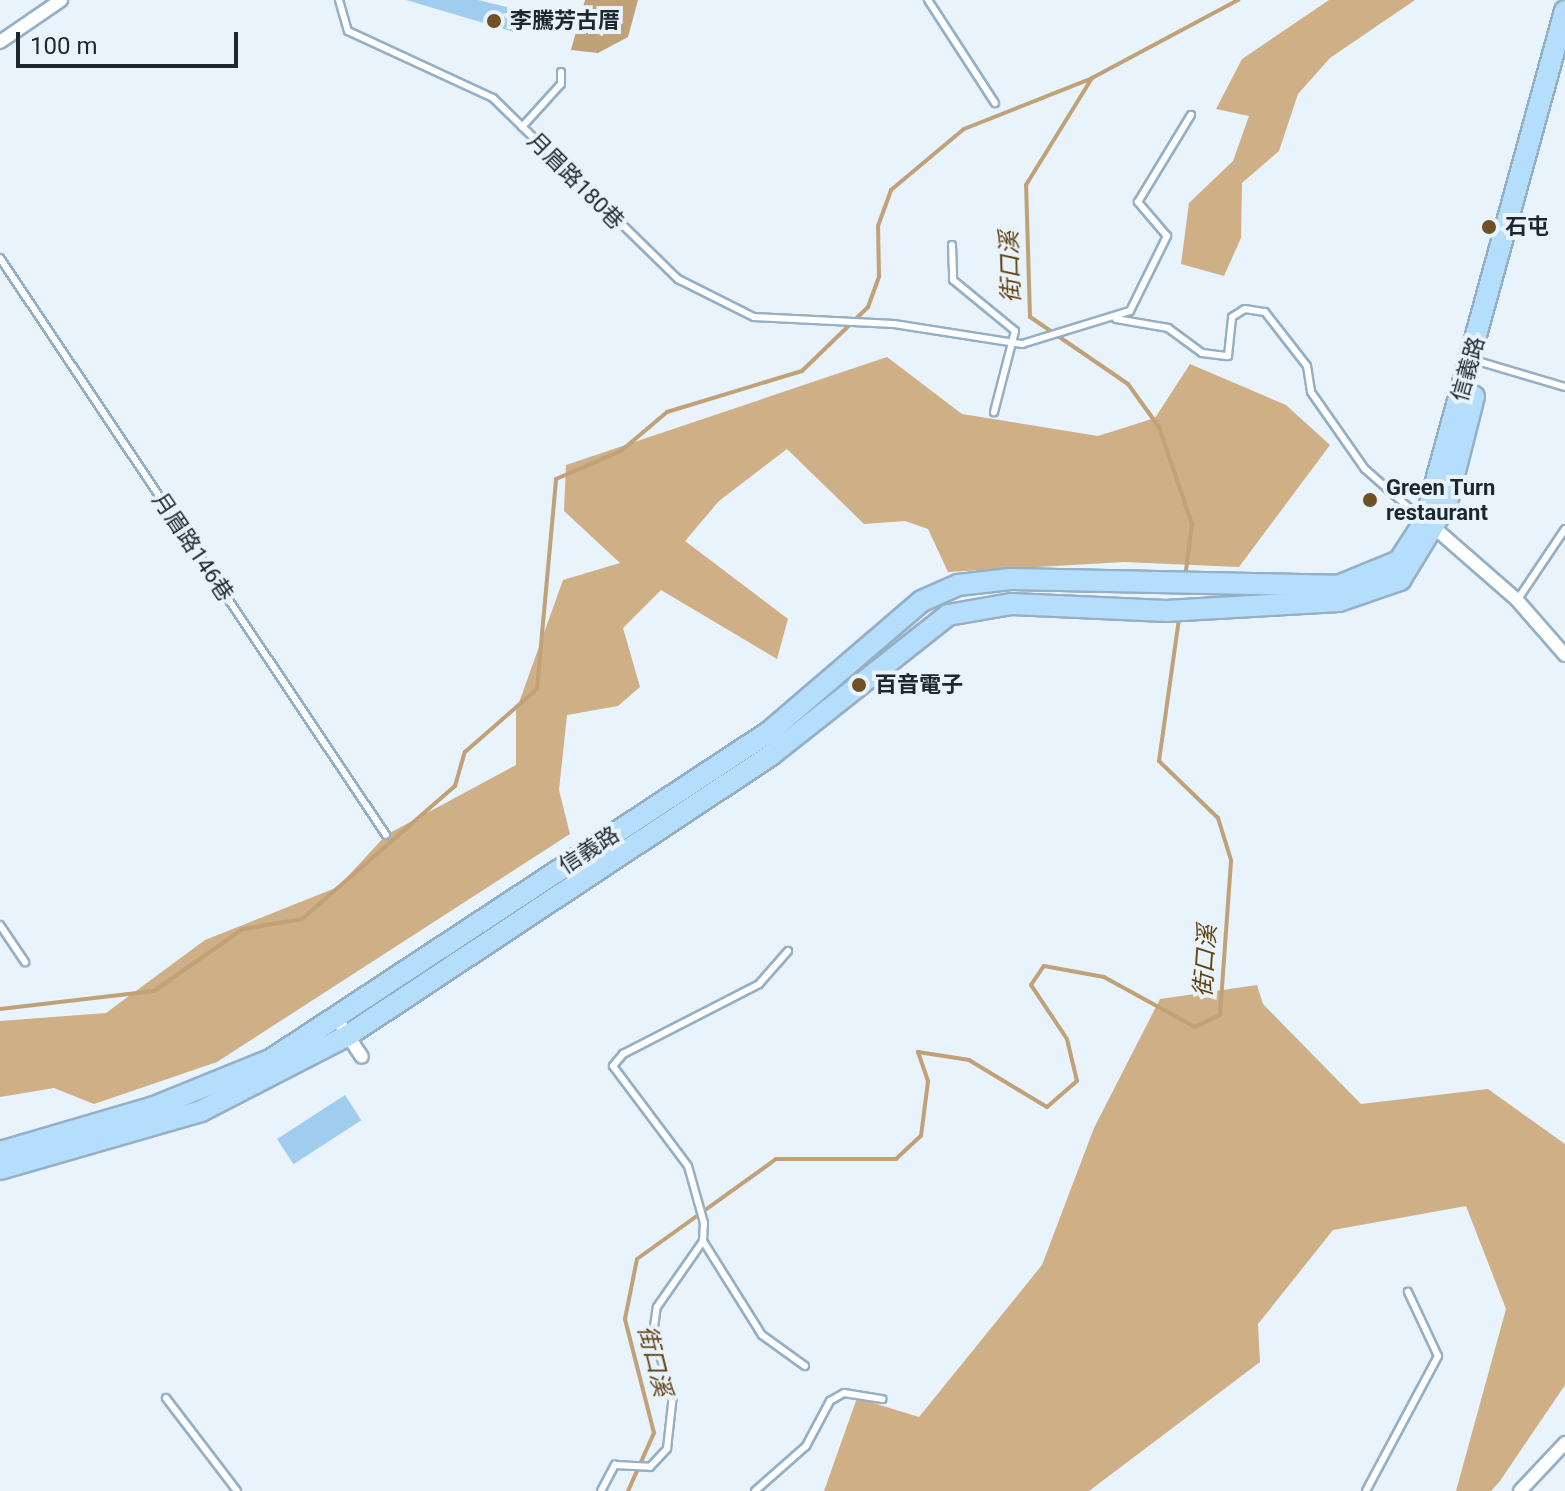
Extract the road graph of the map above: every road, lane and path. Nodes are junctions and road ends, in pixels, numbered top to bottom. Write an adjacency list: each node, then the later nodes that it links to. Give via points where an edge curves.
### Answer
1 (61, 0): 5 (street)
2 (339, 0): 10 (lane, 月眉路180巷, via 348,31 493,98)
3 (928, 0): 8 (lane)
4 (1565, 11): 15 (main road, 信義路)
5 (0, 42)
6 (1565, 63): 15 (main road, 信義路)
7 (561, 72): 10 (lane, via 561,84)
8 (995, 103)
9 (1191, 115): 13 (lane, via 1138,202 1167,236 1130,311)
10 (522, 127): 14 (lane, 月眉路180巷, via 678,279 754,317)
11 (952, 245): 14 (lane, via 953,280 994,308 1015,331)
12 (0, 258): 25 (lane, 月眉路146巷)
13 (1114, 318): 14 (lane, 月眉路180巷); 18 (lane, via 1168,328 1202,353 1228,356 1232,317 1245,309 1265,312 1307,366 1311,392 1365,469)
14 (1015, 343): 17 (lane)
15 (1477, 360): 16 (lane); 18 (main road, 信義路)
16 (1565, 387)
17 (994, 412)
18 (1430, 524): 20 (main road, 信義路, via 1414,566 1367,597); 21 (street)
19 (1565, 529): 21 (lane)
20 (1238, 595): 23 (main road, 信義路, via 1169,584 1011,579 958,585 922,601); 24 (main road, 信義路, via 1166,611 966,609 911,637)
21 (1517, 600): 22 (street)
22 (1565, 655)
23 (790, 714): 24 (main road); 29 (main road, 信義路)
24 (796, 738): 29 (main road, 信義路)
25 (386, 835)
26 (0, 925): 28 (lane)
27 (788, 951): 33 (lane, via 759,984 623,1054 613,1066 688,1166 700,1203)
28 (25, 962)
29 (342, 1027): 30 (street); 31 (main road, 信義路, via 200,1090); 32 (main road, 信義路, via 201,1111)
30 (362, 1057)
31 (0, 1152)
32 (0, 1169)
33 (703, 1241): 35 (lane, via 762,1335); 40 (lane, via 657,1307 653,1334 673,1395 673,1434 650,1467 615,1465)
34 (1408, 1292): 42 (lane, via 1438,1356)
35 (805, 1366)
36 (166, 1398): 39 (lane)
37 (883, 1399): 41 (lane, via 844,1393 830,1401 806,1446)
38 (1565, 1443): 43 (street)
39 (237, 1491)
40 (601, 1491)
41 (755, 1491)
42 (1366, 1491)
43 (1520, 1491)

